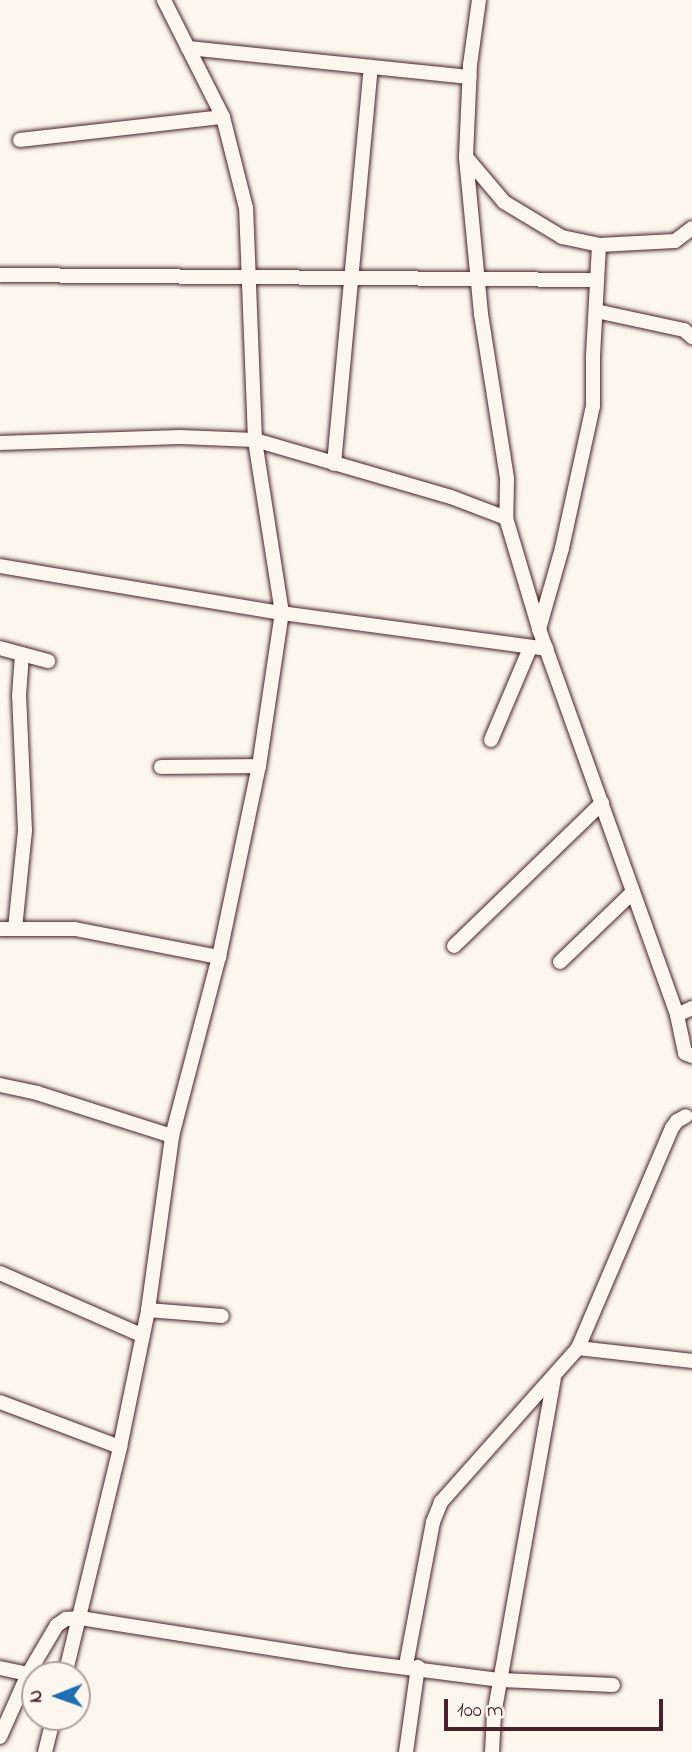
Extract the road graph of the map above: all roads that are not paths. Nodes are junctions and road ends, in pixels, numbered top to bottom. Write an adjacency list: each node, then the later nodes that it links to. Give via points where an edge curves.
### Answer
1 (164, 0): 3 (street)
2 (479, 0): 5 (street)
3 (188, 48): 4 (street); 6 (street)
4 (371, 67): 5 (street); 13 (street)
5 (470, 76): 8 (street)
6 (223, 117): 7 (street); 12 (street, via 246,208)
7 (20, 140)
8 (466, 157): 10 (street, via 504,202 562,237); 15 (street)
9 (692, 228): 10 (street, via 675,241)
10 (599, 245): 14 (street)
11 (0, 275): 12 (street)
12 (248, 276): 13 (street); 18 (street)
13 (351, 278): 15 (street); 20 (street)
14 (597, 280): 15 (street); 16 (street)
15 (478, 281): 21 (street, via 507,479)
16 (596, 311): 17 (street, via 684,330); 24 (street, via 593,406 562,548)
17 (692, 337)
18 (255, 440): 19 (street, via 180,437); 20 (street); 23 (street)
19 (0, 443)
20 (334, 464): 21 (street, via 451,497)
21 (506, 518): 24 (street)
22 (0, 566): 23 (street)
23 (282, 613): 26 (street); 31 (street)
24 (538, 629): 27 (street)
25 (0, 648): 28 (street)
26 (530, 648): 27 (street); 30 (street)
27 (547, 649): 33 (street)
28 (22, 654): 29 (street); 36 (street, via 19,696 25,831)
29 (48, 661)
30 (491, 740)
31 (259, 765): 32 (street); 38 (street)
32 (161, 767)
33 (601, 803): 34 (street); 37 (street)
34 (633, 892): 39 (street); 41 (street)
35 (0, 929): 36 (street)
36 (15, 929): 38 (street, via 75,929)
37 (454, 946)
38 (219, 957): 45 (street)
39 (560, 962)
40 (692, 1008): 41 (street)
41 (677, 1015): 42 (street, via 685,1053)
42 (692, 1056)
43 (0, 1085): 45 (street)
44 (686, 1116): 50 (street, via 672,1128)
45 (172, 1136): 47 (street)
46 (0, 1273): 49 (street)
47 (148, 1310): 48 (street); 49 (street)
48 (222, 1316)
49 (141, 1335): 54 (street)
50 (578, 1348): 51 (street); 52 (street)
51 (692, 1361)
52 (554, 1379): 58 (street, via 440,1502 433,1522); 61 (street)
53 (0, 1402): 54 (street)
54 (120, 1447): 55 (street)
55 (80, 1618): 56 (street, via 57,1625); 57 (street); 58 (street, via 344,1660)
56 (36, 1661)
57 (69, 1661)
58 (412, 1666): 61 (street); 67 (street)
59 (0, 1668): 60 (street)
60 (21, 1672)
61 (501, 1680): 62 (street); 68 (street)
62 (613, 1685)
63 (21, 1691): 65 (street)
64 (50, 1731): 66 (street)
65 (0, 1737)
66 (45, 1752)
67 (406, 1752)
68 (492, 1752)

